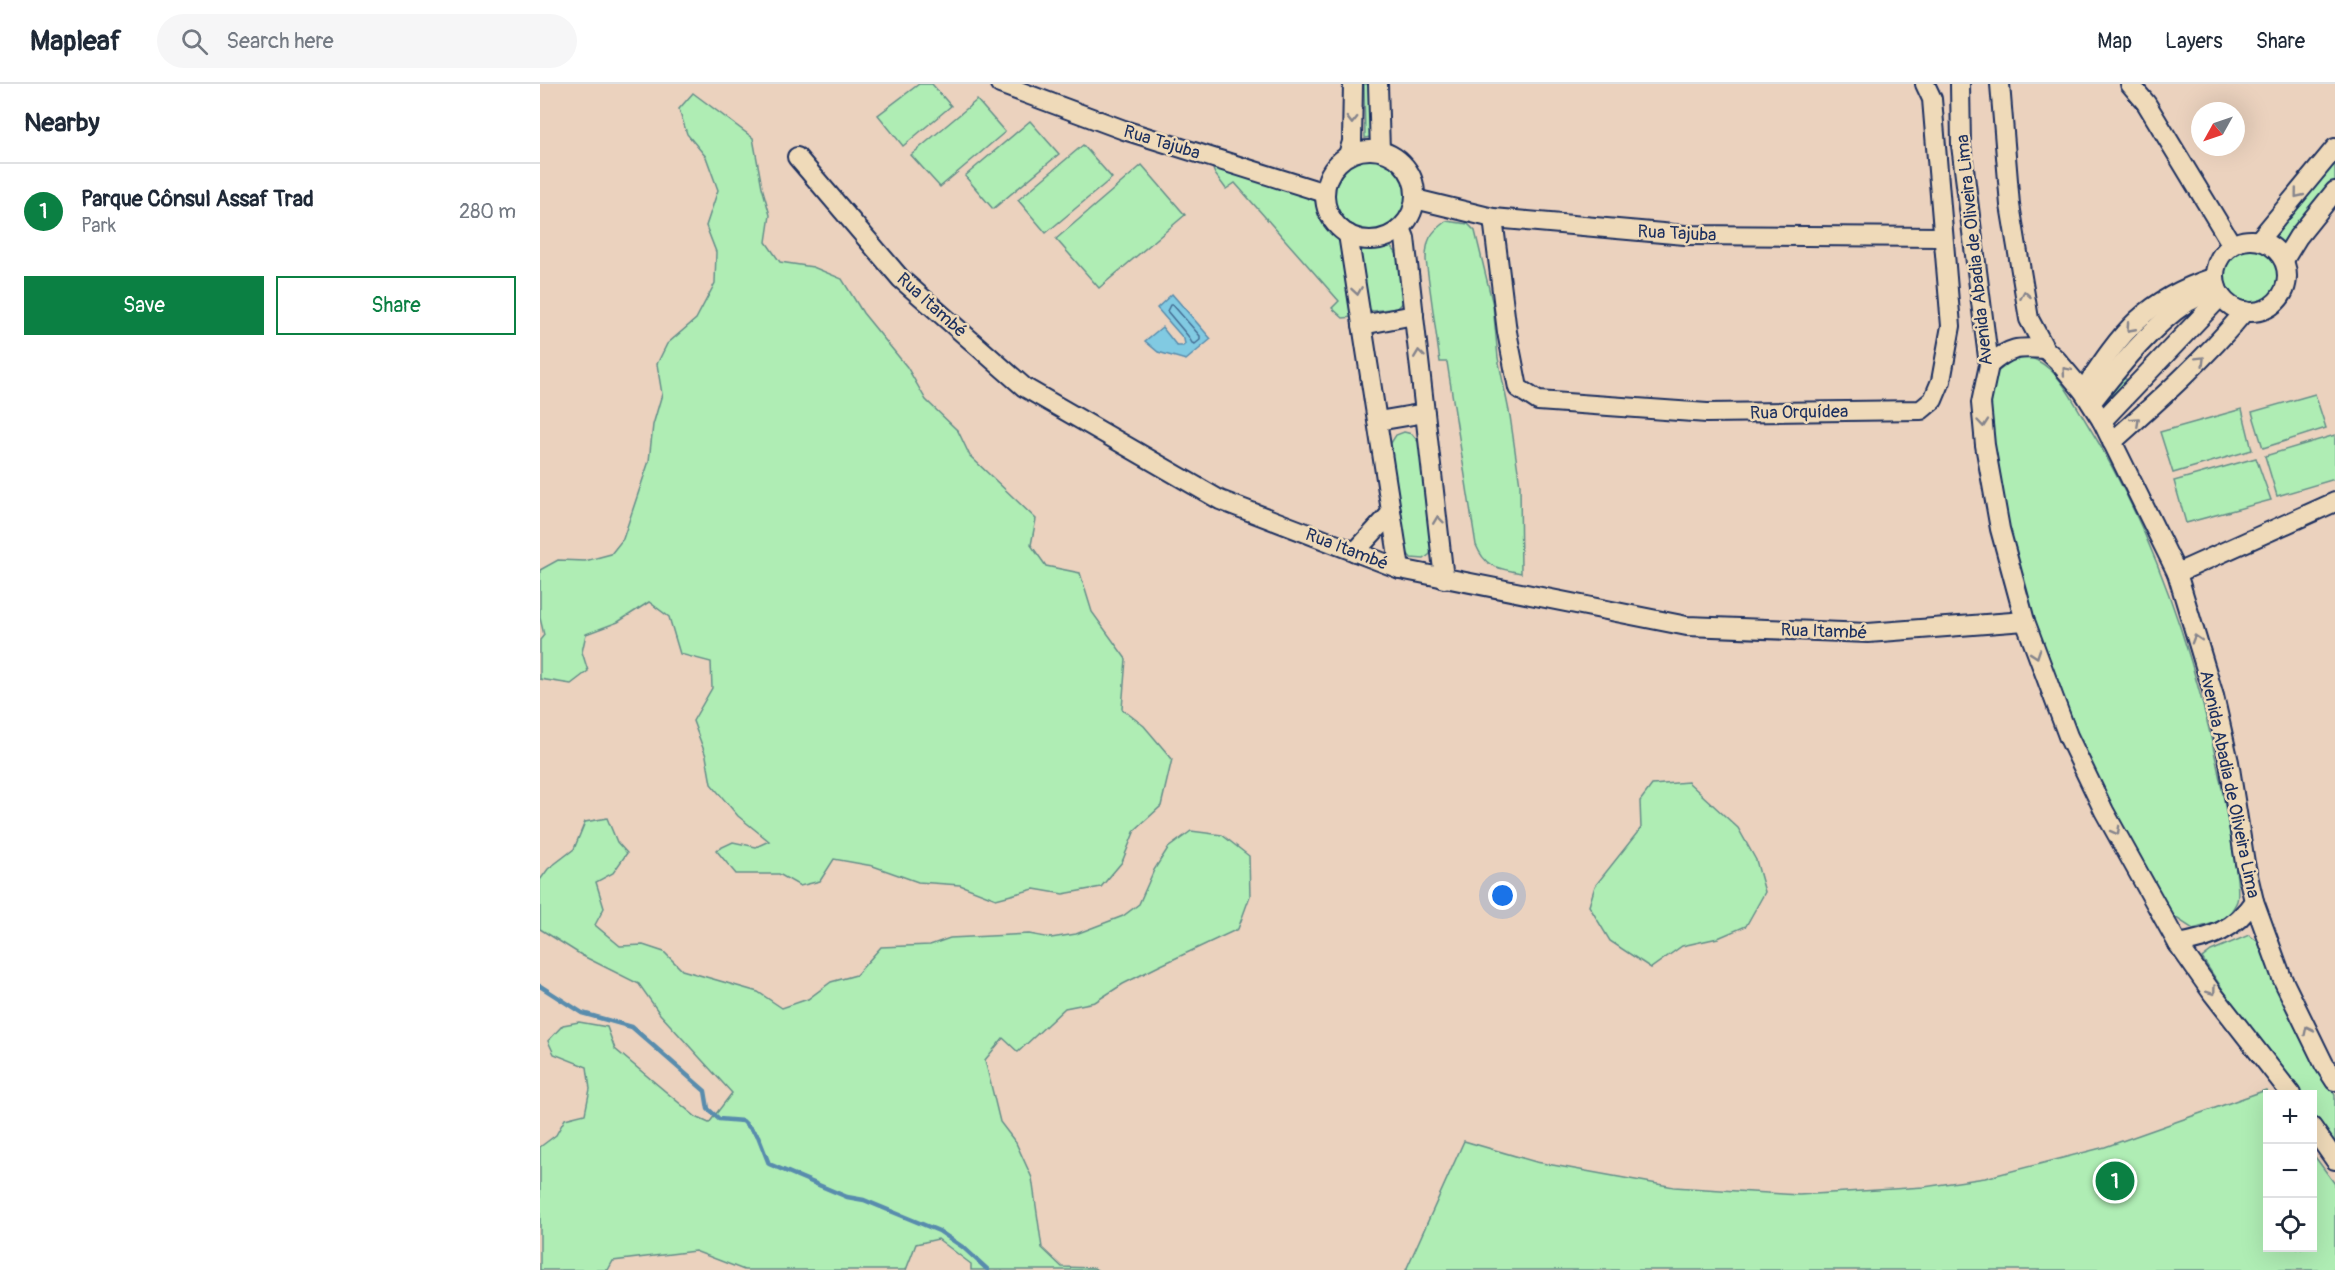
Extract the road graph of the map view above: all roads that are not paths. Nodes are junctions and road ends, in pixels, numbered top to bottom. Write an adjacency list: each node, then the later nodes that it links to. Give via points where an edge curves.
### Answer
1 (1000, 84): 13 (street, Rua Tajuba, via 1124,130)
2 (1353, 84): 10 (street, one-way to 10, via 1352,142)
3 (1378, 84): 9 (street)
4 (1925, 84): 18 (street, Rua Orquídea, via 1932,99)
5 (1960, 84): 28 (street, Avenida Abadia de Oliveira Lima, via 1961,145)
6 (2000, 84): 27 (street, Avenida Abadia de Oliveira Lima, one-way to 6, via 2029,319 2010,205)
7 (2130, 84): 20 (street, via 2146,103)
8 (2335, 148): 19 (street, one-way to 19)
9 (1380, 151): 10 (street); 14 (street, via 1402,163 1410,174)
10 (1348, 155): 13 (street, via 1328,178)
11 (797, 157): 39 (street, Rua Itambé, via 901,279 1024,387 1220,500)
12 (2335, 191): 21 (street)
13 (1325, 194): 17 (street, via 1331,217)
14 (1415, 199): 15 (street, Rua Tajuba); 16 (street)
15 (1493, 218): 18 (street, Rua Tajuba, via 1685,235); 18 (street, Rua Orquídea, via 1518,388 1538,401 1707,413 1921,410 1933,400 1941,381 1952,326)
16 (1401, 228): 17 (street, via 1375,239); 25 (street)
17 (1348, 234): 26 (street, one-way to 26)
18 (1943, 237)
19 (2259, 240): 20 (street); 21 (street, via 2270,244)
20 (2232, 245): 22 (street, via 2219,259)
21 (2284, 260): 24 (street, via 2287,282 2283,293 2267,308)
22 (2218, 287): 23 (street, via 2187,286); 24 (street, via 2236,309); 30 (street)
23 (2161, 311): 29 (street); 31 (street, one-way to 31, via 2131,326 2104,360)
24 (2245, 311): 32 (street, one-way to 24)
25 (1414, 315): 26 (street); 33 (street, one-way to 25)
26 (1362, 325): 34 (street)
27 (2045, 349): 28 (street, via 2004,352); 31 (street, Avenida Abadia de Oliveira Lima, one-way to 27)
28 (1989, 365): 43 (street, Avenida Abadia de Oliveira Lima, one-way to 43, via 1981,403 1985,446 2000,529)
29 (2122, 366): 30 (street); 31 (street)
30 (2139, 383): 32 (street); 35 (street)
31 (2087, 397): 35 (street, Avenida Abadia de Oliveira Lima)
32 (2159, 400): 36 (street, one-way to 32)
33 (1425, 412): 34 (street); 42 (street, one-way to 33)
34 (1378, 421): 38 (street)
35 (2102, 422): 36 (street, Avenida Abadia de Oliveira Lima)
36 (2112, 442): 41 (street, Avenida Abadia de Oliveira Lima)
37 (2335, 502): 41 (street)
38 (1391, 513): 39 (street); 40 (street)
39 (1355, 552): 40 (street, Rua Itambé)
40 (1400, 569): 42 (street, Rua Itambé)
41 (2177, 573): 44 (street, Avenida Abadia de Oliveira Lima, one-way to 41, via 2214,696)
42 (1444, 579): 43 (street, Rua Itambé, via 1687,626 1868,633)
43 (2025, 621): 45 (street, Avenida Abadia de Oliveira Lima, one-way to 45, via 2073,747)
44 (2254, 901): 45 (street, via 2243,917 2223,932); 46 (street, Avenida Abadia de Oliveira Lima, one-way to 44, via 2282,978)
45 (2178, 944): 47 (street, Avenida Abadia de Oliveira Lima, one-way to 47)
46 (2335, 1081)
47 (2287, 1090)
48 (2317, 1133): 49 (street)
49 (2335, 1160)

